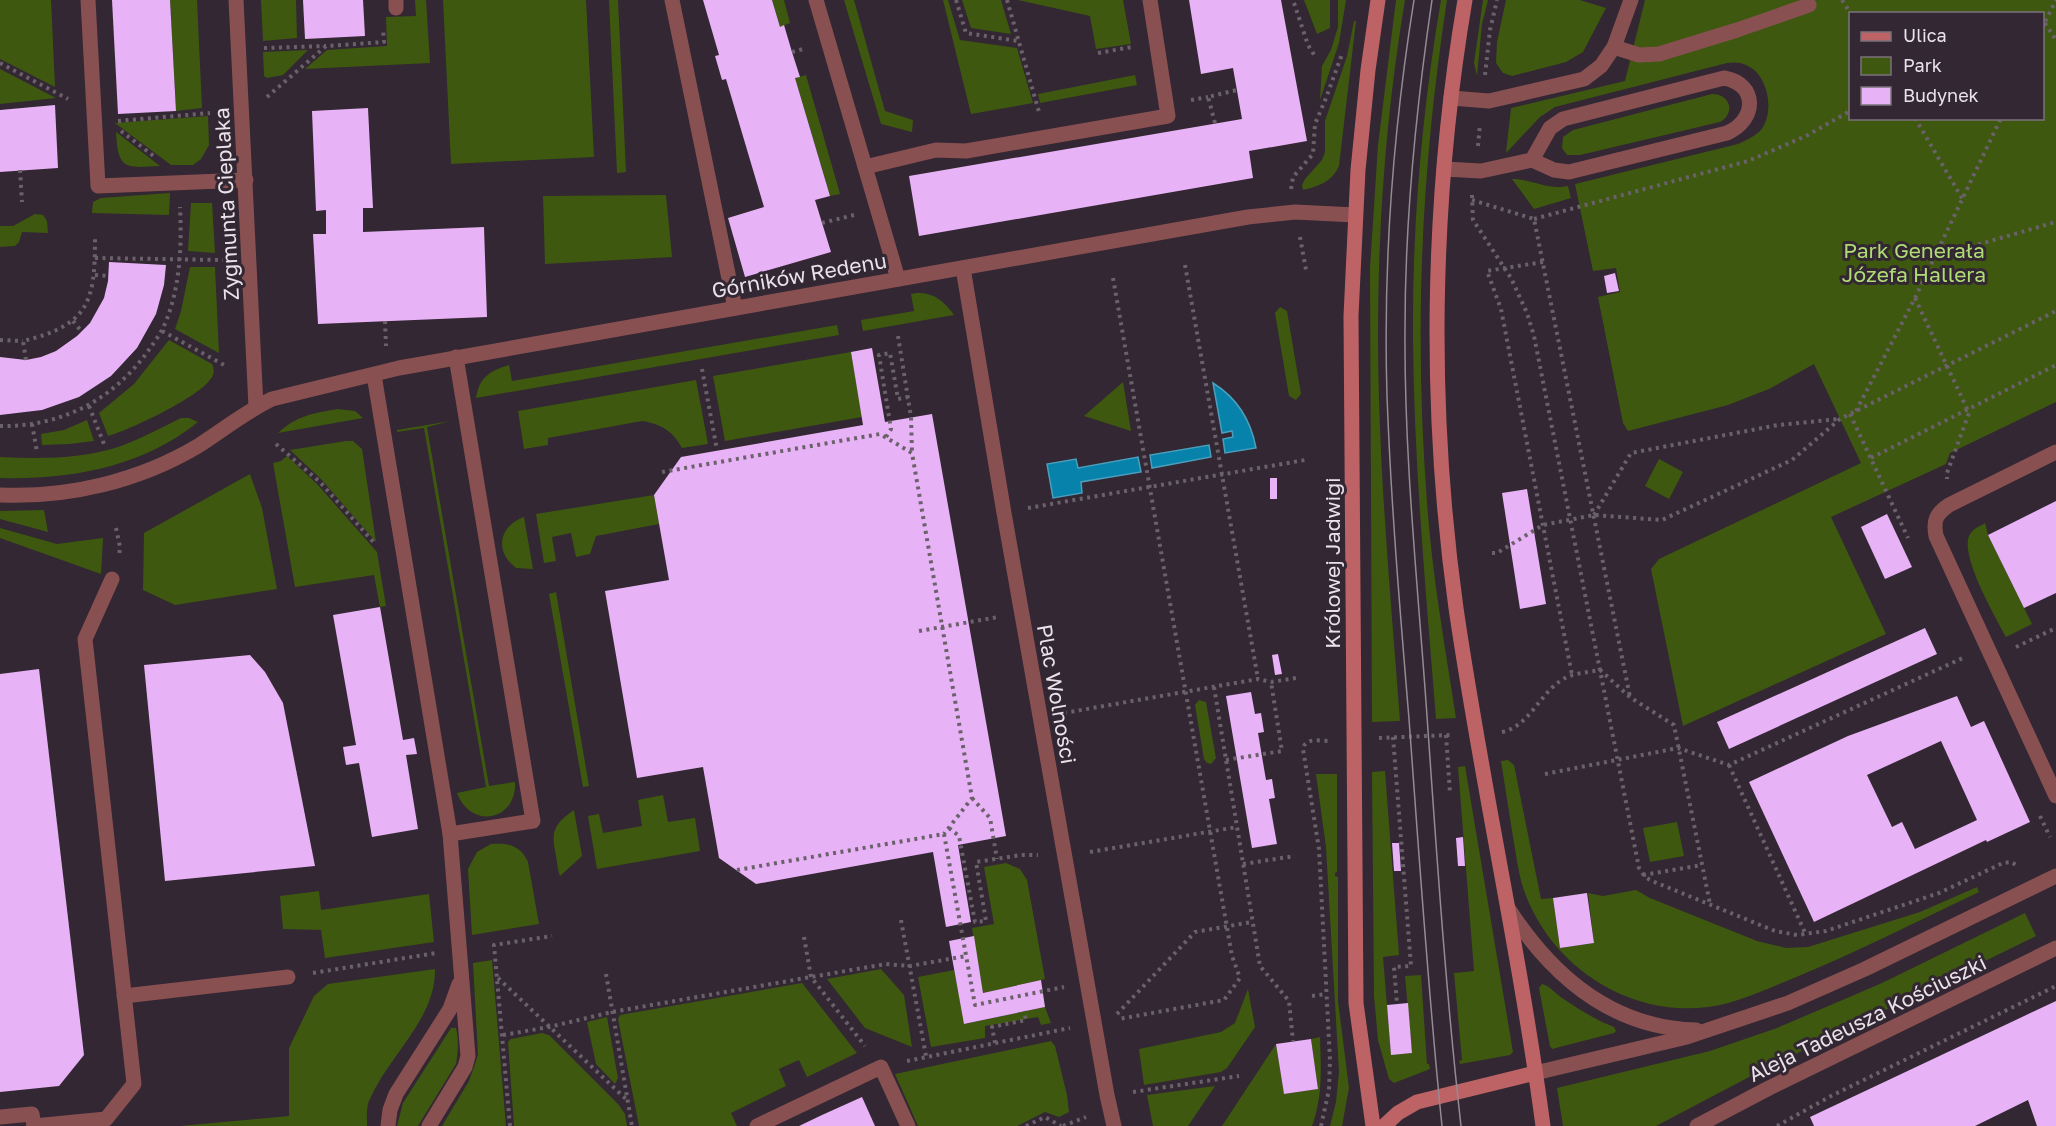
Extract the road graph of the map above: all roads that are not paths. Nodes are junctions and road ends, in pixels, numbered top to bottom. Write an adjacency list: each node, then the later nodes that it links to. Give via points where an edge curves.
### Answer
1 (88, 0): 15 (street, via 98,186)
2 (236, 0): 15 (street, Zygmunta Cieplaka)
3 (672, 0): 19 (street)
4 (816, 0): 13 (street)
5 (1150, 0): 13 (street, via 1168,116 966,151 936,150)
6 (1378, 0): 16 (main road, Królowej Jadwigi)
7 (1465, 0): 11 (main road)
8 (1631, 0): 10 (street)
9 (1809, 5): 10 (street, via 1659,54 1639,55)
10 (1614, 47): 11 (street, via 1593,74 1577,82 1489,101)
11 (1451, 99): 14 (main road)
12 (1532, 160): 12 (street, via 1550,128 1563,119 1725,78 1738,82 1748,94 1747,119 1728,133 1569,172); 14 (street, via 1481,171)
13 (865, 167): 18 (street)
14 (1444, 169): 29 (main road, via 1437,329 1445,511 1456,608)
15 (246, 180): 22 (street, Zygmunta Cieplaka)
16 (1355, 215): 17 (street, Górników Redenu, via 1295,212 1248,217); 43 (main road, Królowej Jadwigi, via 1351,316 1356,1003)
17 (963, 268): 18 (street, Górników Redenu); 42 (street, Plac Wolności)
18 (898, 279): 19 (street, Górników Redenu)
19 (735, 308): 20 (street, Górników Redenu)
20 (456, 357): 21 (street, Górników Redenu); 27 (street, via 533,821)
21 (374, 375): 22 (street, Górników Redenu, via 287,394); 27 (street)
22 (256, 406): 24 (street, Górników Redenu, via 197,446 131,477 42,494)
23 (2056, 452): 26 (street, via 1949,505 1938,513 1934,523 1936,536)
24 (0, 495)
25 (112, 579): 33 (street, via 86,639)
26 (2056, 796)
27 (450, 834): 31 (street)
28 (2056, 876): 34 (street, via 1839,981)
29 (1507, 907): 34 (street, via 1555,969 1599,1002 1667,1027); 35 (main road)
30 (2056, 948): 46 (street, Aleja Tadeusza Kościuszki)
31 (462, 976): 38 (street, via 450,1009 396,1094); 39 (street, via 468,1056 460,1078)
32 (288, 977): 33 (street)
33 (124, 996): 37 (street, via 134,1084 106,1119)
34 (1714, 1029): 35 (street)
35 (1535, 1073): 44 (main road, via 1417,1102); 45 (main road)
36 (0, 1117): 37 (street, via 32,1114)
37 (34, 1126)
38 (388, 1126)
39 (429, 1126)
40 (757, 1126): 41 (street, via 881,1067)
41 (908, 1126)
42 (1114, 1126)
43 (1373, 1126)
44 (1384, 1126)
45 (1543, 1126)
46 (1697, 1126)

